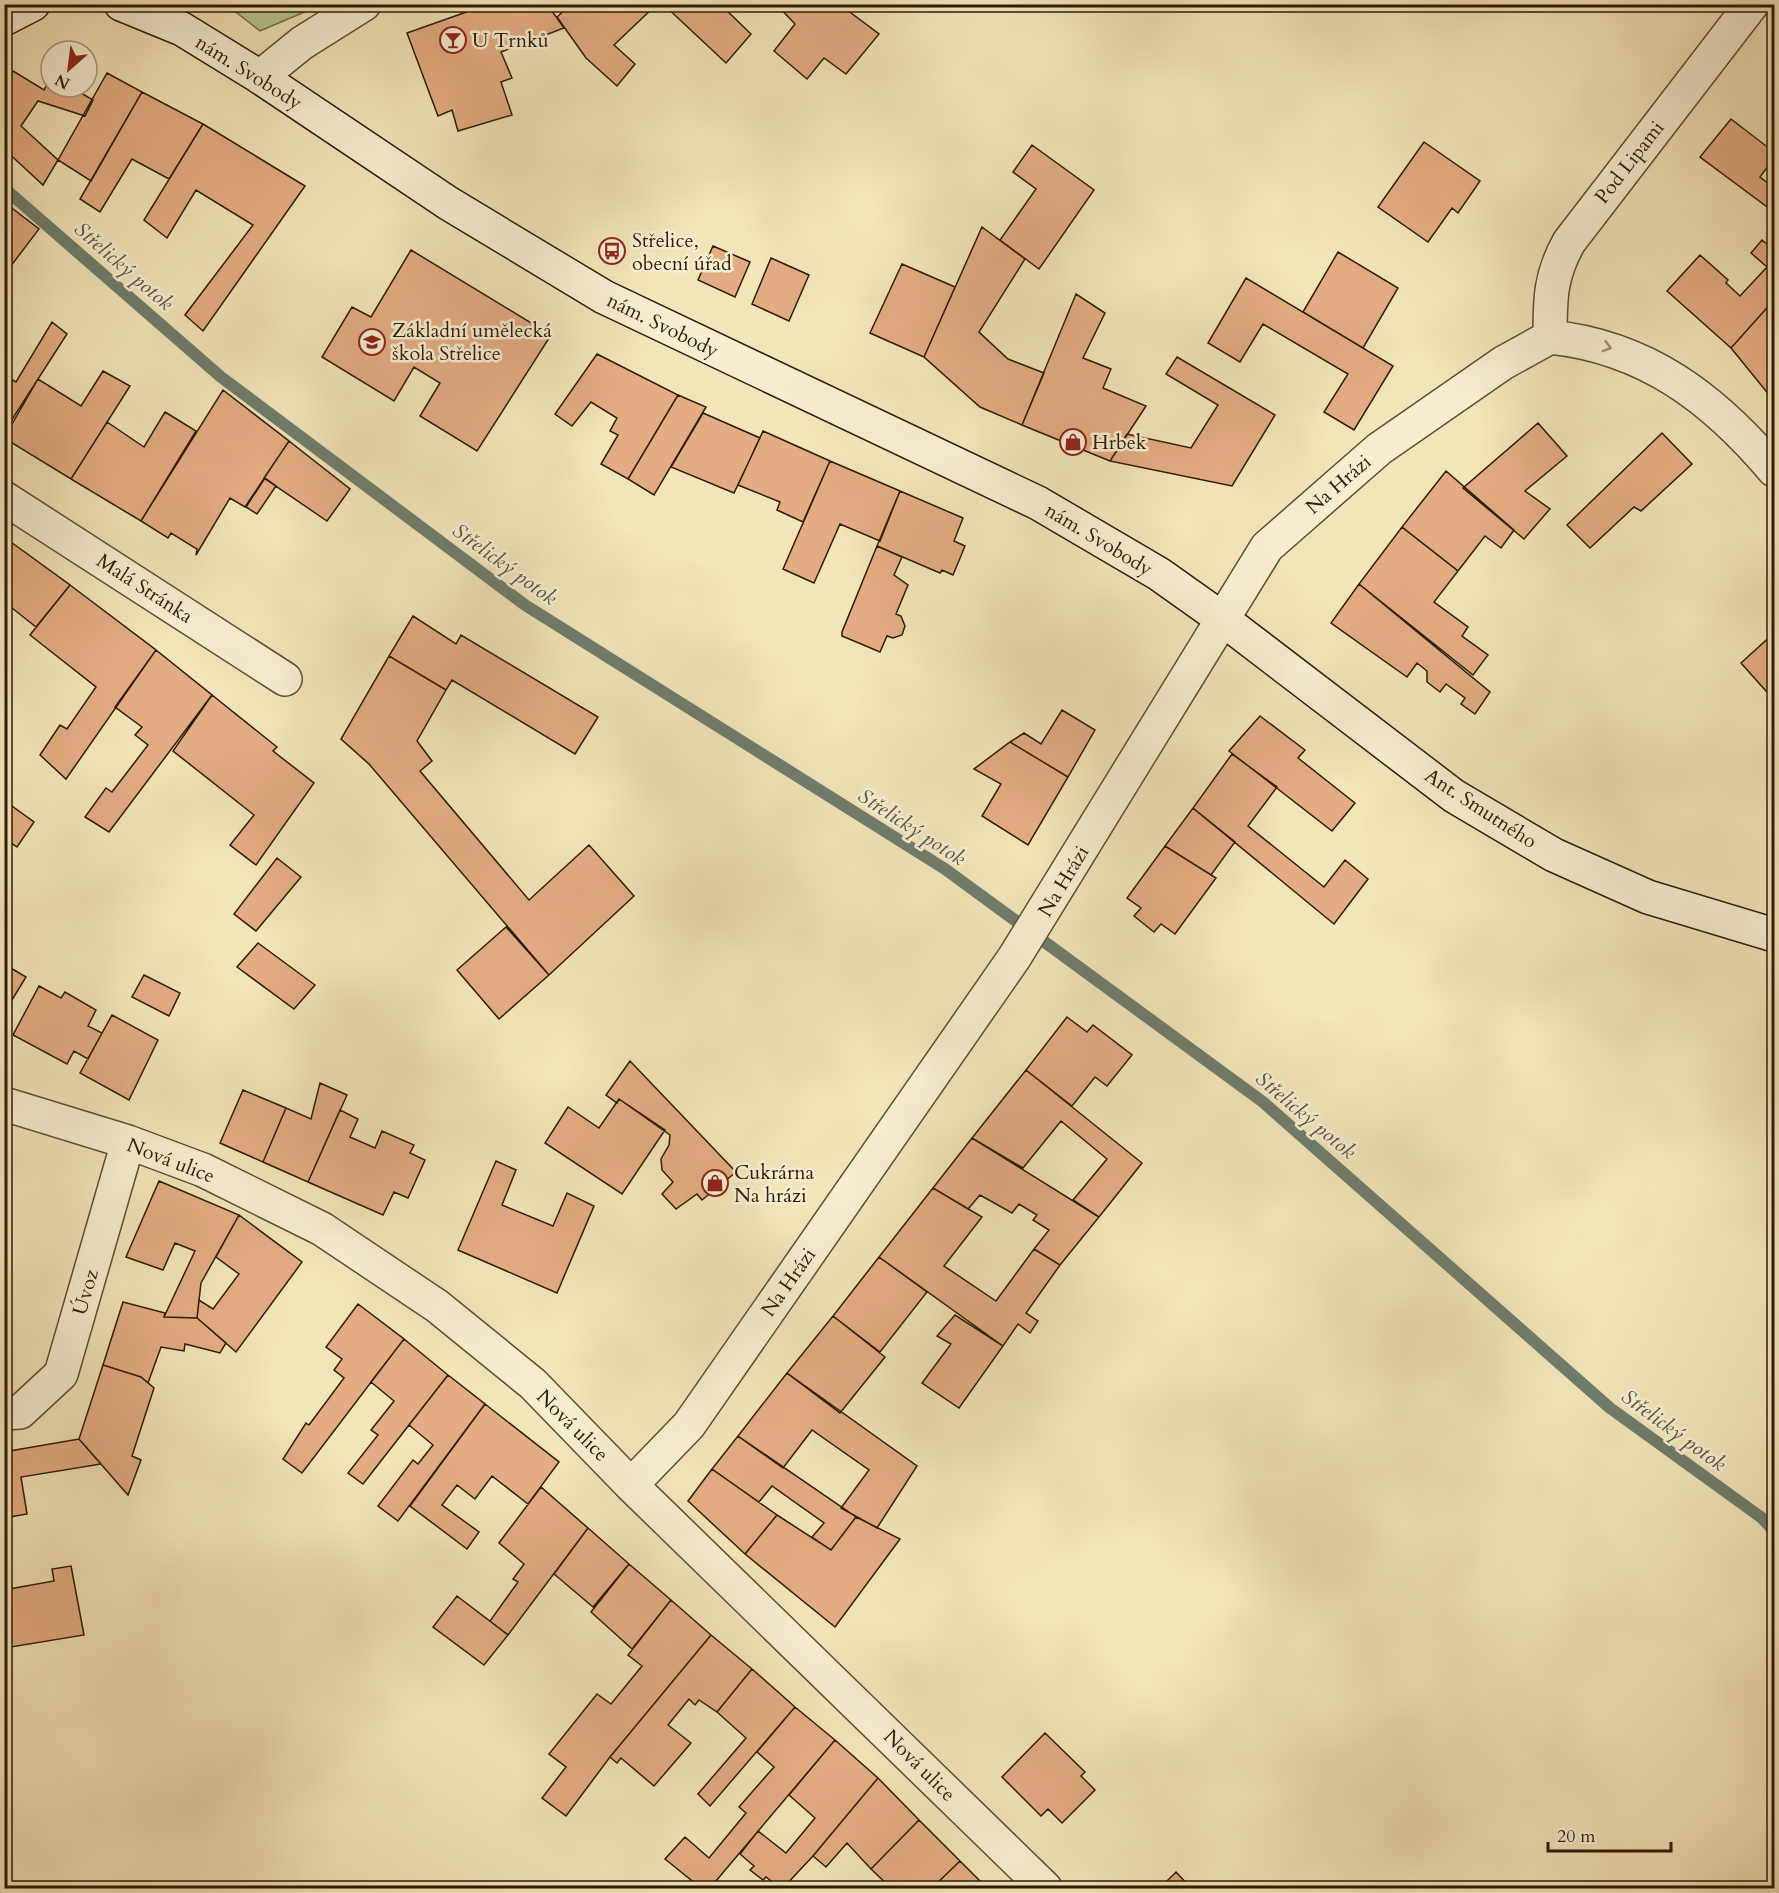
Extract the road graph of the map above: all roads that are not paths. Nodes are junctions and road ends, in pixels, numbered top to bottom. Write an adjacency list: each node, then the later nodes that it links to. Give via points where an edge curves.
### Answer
1 (33, 4): 5 (street)
2 (121, 4): 6 (street, nám. Svobody, via 182,29)
3 (364, 4): 6 (street, via 302,43)
4 (1752, 4): 7 (street, Pod Lipami, via 1569,242 1556,266 1550,292)
5 (4, 19)
6 (260, 77): 10 (street, nám. Svobody, via 448,202 604,297 1038,503 1159,574)
7 (1550, 337): 8 (street, one-way to 8, via 1582,340 1656,367 1693,390); 10 (street, Na Hrázi, via 1503,363 1379,449 1267,547)
8 (1774, 470)
9 (4, 498): 11 (street, Malá Stránka)
10 (1221, 618): 12 (street, Ant. Smutného, via 1454,796 1554,855 1648,897); 16 (street, Na Hrázi, via 1014,958 689,1425)
11 (285, 679)
12 (1774, 935)
13 (4, 1104): 14 (street, Nová ulice)
14 (128, 1142): 15 (street, Úvoz, via 61,1374 20,1412); 16 (street, Nová ulice, via 203,1170 322,1229 437,1306 532,1384)
15 (4, 1413)
16 (631, 1485): 17 (street, Nová ulice)
17 (1045, 1888)

